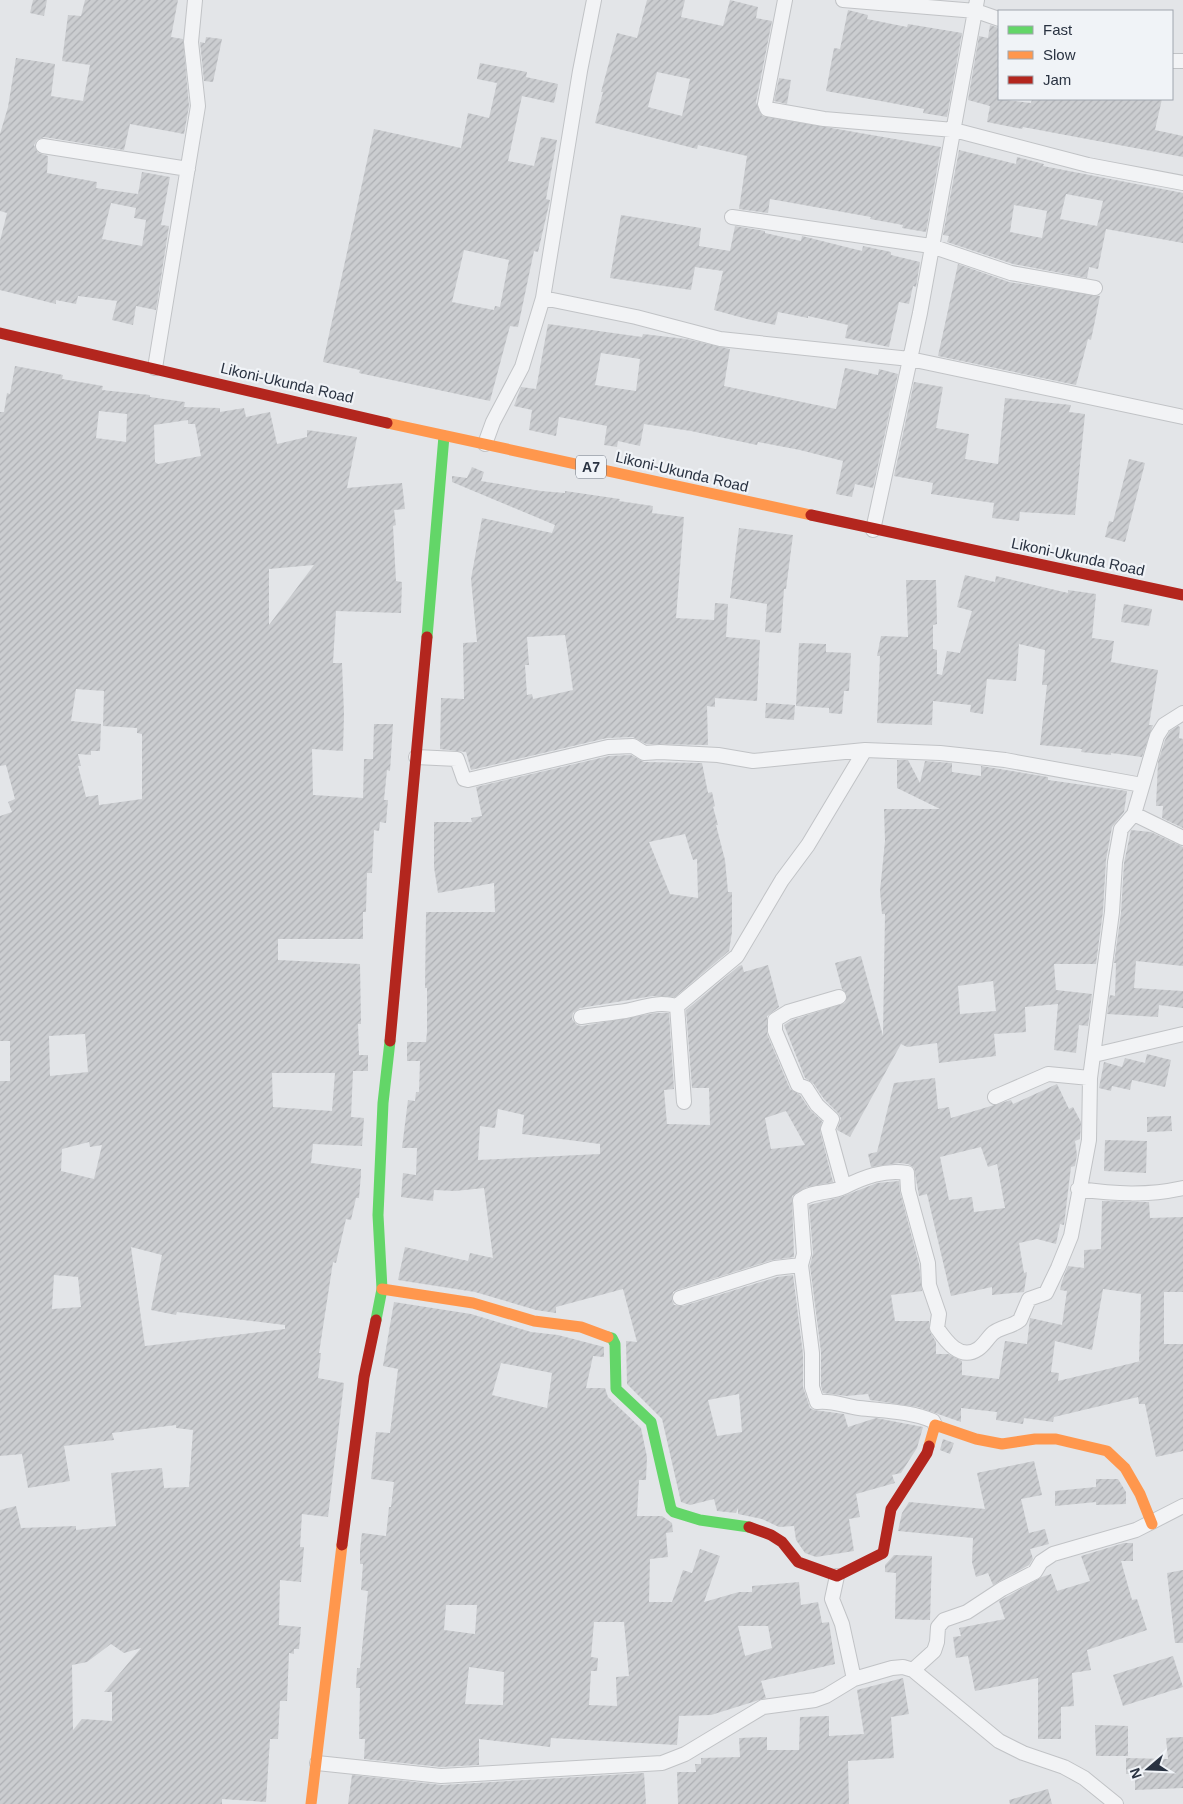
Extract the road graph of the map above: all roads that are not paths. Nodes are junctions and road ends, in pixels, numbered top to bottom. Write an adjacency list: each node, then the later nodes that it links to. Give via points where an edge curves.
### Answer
1 (195, 0): 9 (street, via 191,42 198,106)
2 (594, 0): 14 (street)
3 (785, 0): 7 (street, via 765,104 767,109 824,119)
4 (843, 0): 5 (street)
5 (977, 6): 6 (street); 7 (street)
6 (998, 18)
7 (954, 130): 10 (street, via 1088,165); 12 (street)
8 (43, 146): 9 (street)
9 (188, 169): 17 (street)
10 (1183, 183)
11 (732, 217): 12 (street)
12 (931, 246): 13 (street, via 1011,273); 16 (street)
13 (1095, 288)
14 (543, 298): 16 (street, via 720,339); 20 (street, via 522,367)
15 (0, 333): 17 (main road, Likoni-Ukunda Road / A7)
16 (910, 358): 18 (street); 21 (street)
17 (155, 368): 19 (main road, Likoni-Ukunda Road / A7)
18 (1183, 417)
19 (444, 436): 20 (main road, Likoni-Ukunda Road / A7); 25 (main road)
20 (485, 444): 21 (main road, Likoni-Ukunda Road / A7)
21 (873, 530): 22 (main road, Likoni-Ukunda Road / A7)
22 (1183, 595)
23 (1183, 714): 26 (street, via 1164,725 1157,736)
24 (865, 750): 25 (street, via 753,761 718,755 644,753 633,746 608,747 468,780 464,779 457,760); 26 (street, via 1004,760); 30 (street, via 737,956)
25 (416, 757): 41 (main road, via 383,1103 378,1215)
26 (1142, 785): 27 (street)
27 (1134, 814): 28 (street); 33 (street, via 1121,829 1115,862)
28 (1183, 838)
29 (839, 997): 37 (street, via 788,1012 775,1020 775,1031 798,1085 806,1088 832,1119 828,1129)
30 (677, 1006): 31 (street, via 648,1004 617,1013); 36 (street)
31 (582, 1017)
32 (1183, 1034): 33 (street)
33 (1094, 1054): 34 (street)
34 (1090, 1078): 35 (street, via 1048,1074); 39 (street, via 1089,1140)
35 (995, 1097)
36 (684, 1102)
37 (844, 1187): 39 (street, via 869,1175 896,1171 907,1173 908,1190 928,1263 929,1285 939,1314 937,1328 950,1346 965,1352 977,1350 996,1331 1018,1322 1026,1302 1046,1293 1071,1236); 40 (street, via 808,1194 800,1200 804,1254)
38 (1183, 1188): 39 (street, via 1122,1195)
39 (1078, 1189)
40 (801, 1265): 42 (street, via 775,1268); 43 (street, via 812,1353 812,1387 817,1402 843,1402 857,1408 918,1414)
41 (382, 1289): 46 (main road, via 474,1302 534,1321 582,1327 612,1338 615,1344 616,1389 651,1422 670,1509 707,1521 761,1530 776,1537 798,1562); 49 (main road, via 364,1377 353,1457)
42 (680, 1298)
43 (935, 1425): 45 (main road, via 1002,1444 1056,1439 1107,1451 1125,1468); 46 (main road, via 927,1453 891,1509 883,1553)
44 (1183, 1506): 45 (street)
45 (1152, 1524): 47 (street, via 1053,1554 1041,1562 1035,1572 967,1612 944,1620 938,1627 934,1651)
46 (837, 1576): 48 (street, via 832,1599 842,1624)
47 (913, 1670): 48 (street, via 896,1667); 51 (street, via 999,1741 1064,1767 1084,1778)
48 (854, 1679): 49 (street, via 815,1700 763,1707 685,1754 662,1763 441,1776)
49 (318, 1763): 50 (main road)
50 (311, 1804)
51 (1116, 1804)

